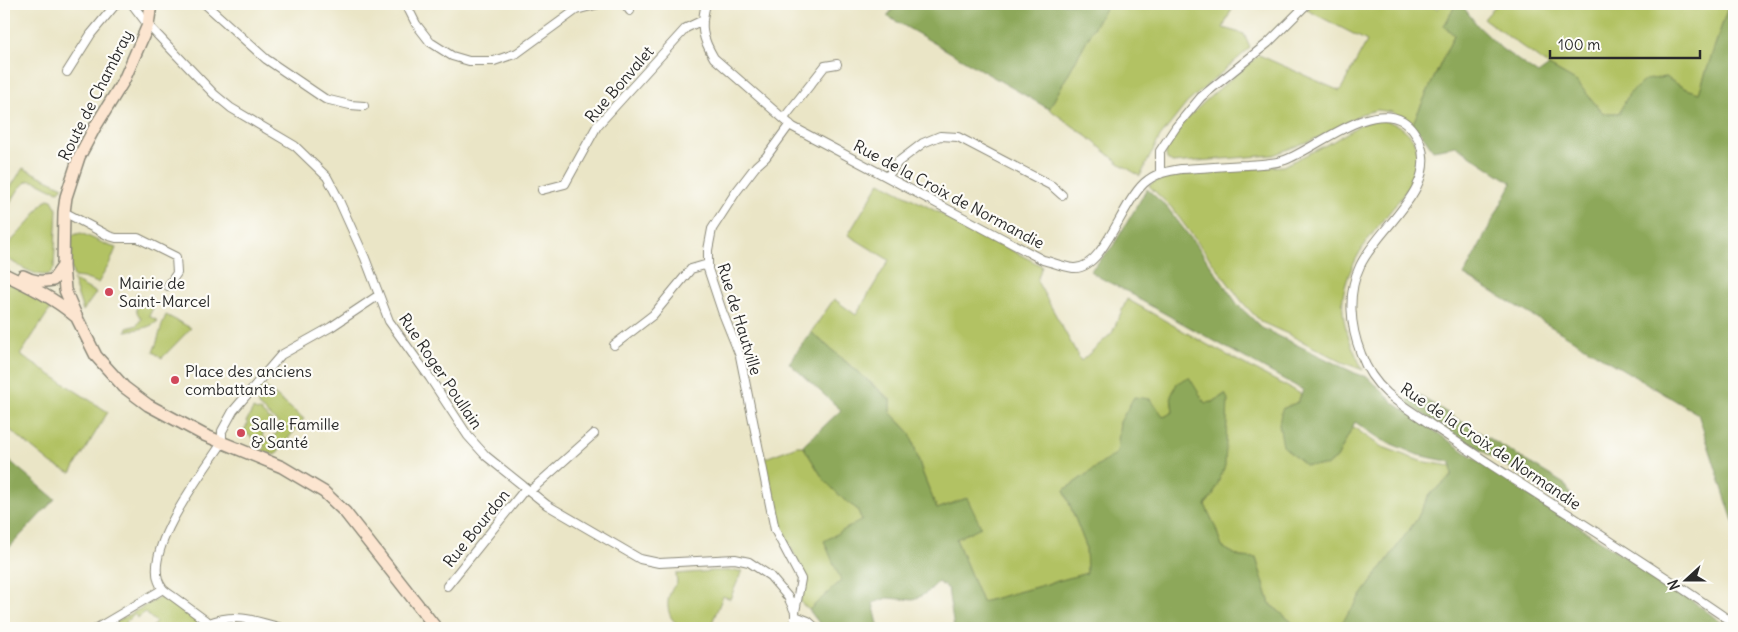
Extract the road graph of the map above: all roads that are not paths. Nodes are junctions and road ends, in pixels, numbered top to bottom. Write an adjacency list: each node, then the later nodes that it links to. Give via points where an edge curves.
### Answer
1 (116, 4): 14 (street)
2 (132, 4): 12 (street, Rue Roger Poullain)
3 (151, 4): 12 (street, Route de Chambray)
4 (206, 4): 15 (street, via 266,59 325,99)
5 (406, 4): 6 (street, via 430,42 452,56 469,61 494,61 517,54 576,10)
6 (599, 4)
7 (626, 4): 10 (street)
8 (706, 4): 11 (street, Rue de la Croix de Normandie)
9 (1307, 4): 17 (street, via 1268,43 1201,97 1160,151)
10 (630, 11)
11 (703, 20): 16 (street, Rue de la Croix de Normandie, via 706,44 714,58); 19 (street, Rue Bonvalet, via 686,28 597,126 564,184)
12 (148, 25): 21 (street, Route de Chambray, via 124,80 79,157); 29 (street, Rue Roger Poullain, via 214,94 231,108 295,146 327,177)
13 (837, 64): 16 (street, Rue de Hautville, via 825,66)
14 (67, 72)
15 (364, 106)
16 (787, 121): 18 (street, Rue de la Croix de Normandie); 22 (street, Rue de Hautville, via 766,157 736,192 712,229)
17 (1160, 174): 18 (street, Rue de la Croix de Normandie, via 1148,180 1134,194 1102,249 1090,262 1073,268 1043,260); 38 (street, Rue de la Croix de Normandie, via 1181,169 1283,161 1360,120 1384,115 1403,121 1417,136 1424,168 1418,188 1360,266 1351,298 1355,337 1372,375 1404,406)
18 (888, 176): 20 (street, via 898,162 923,143 940,136 958,137 1052,186)
19 (542, 190)
20 (1062, 195)
21 (64, 212): 24 (street, Route de Chambray); 26 (street, via 109,236 138,238 176,257 177,274)
22 (708, 264): 31 (street, via 691,270 653,315); 37 (street, Rue de Hautville, via 740,356 775,530 801,579)
23 (4, 266): 24 (street, via 31,281 42,282 52,280)
24 (62, 266): 27 (street, Route de Chambray)
25 (4, 274): 28 (street)
26 (168, 286)
27 (66, 290): 28 (street); 30 (street)
28 (45, 295): 30 (street)
29 (379, 295): 33 (street, via 281,355 233,411 222,431); 34 (street, Rue Roger Poullain, via 389,321 468,436 486,456)
30 (77, 318): 33 (street, via 96,356 124,387 148,405)
31 (614, 346)
32 (594, 434): 34 (street, Rue Bourdon)
33 (222, 443): 36 (street, via 173,518 161,545 155,565 156,576); 42 (street, via 282,467 324,492 345,512)
34 (528, 490): 35 (street, Rue Bourdon); 37 (street, Rue Roger Poullain, via 547,505 640,559 658,563 735,559 749,562 770,576 788,597)
35 (447, 586)
36 (163, 589): 39 (street); 40 (street)
37 (795, 614): 43 (street, Rue de Hautville); 44 (street)
38 (1734, 625)
39 (209, 626): 41 (street, via 231,618 248,618)
40 (97, 628)
41 (281, 628)
42 (436, 628)
43 (794, 628)
44 (816, 628)

